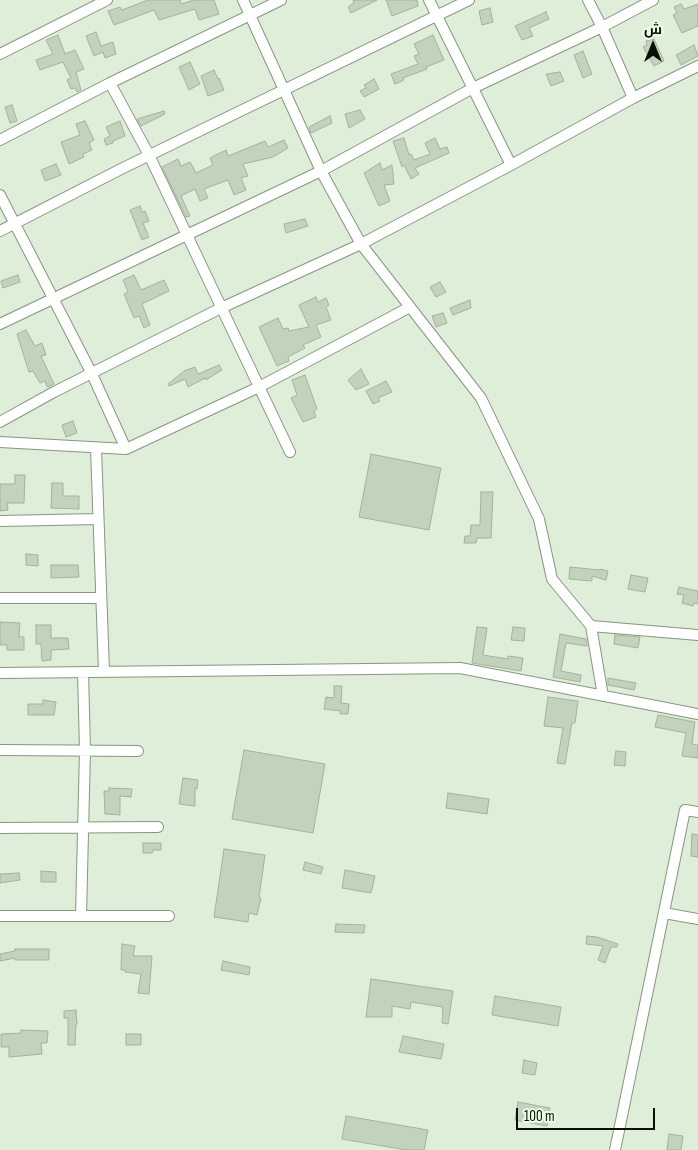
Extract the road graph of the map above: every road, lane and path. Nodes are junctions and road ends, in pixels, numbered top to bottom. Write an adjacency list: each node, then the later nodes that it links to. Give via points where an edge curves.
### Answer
1 (107, 0): 11 (street)
2 (243, 0): 8 (street)
3 (281, 0): 8 (street)
4 (429, 0): 9 (street)
5 (469, 0): 9 (street)
6 (588, 0): 10 (street)
7 (654, 0): 10 (street)
8 (249, 15): 13 (street); 15 (street)
9 (437, 16): 14 (street); 15 (street)
10 (602, 27): 14 (street); 16 (street)
11 (0, 54)
12 (698, 66): 16 (street)
13 (110, 83): 17 (street); 18 (street)
14 (473, 88): 19 (street); 20 (street)
15 (283, 90): 18 (street); 20 (street)
16 (633, 98): 19 (street)
17 (0, 140)
18 (149, 155): 22 (street); 24 (street)
19 (511, 165): 25 (street)
20 (321, 172): 24 (street); 25 (street)
21 (0, 195): 22 (street)
22 (14, 224): 23 (street); 26 (street)
23 (0, 231)
24 (187, 235): 26 (street); 28 (street)
25 (361, 244): 27 (street); 28 (street)
26 (53, 298): 29 (street); 30 (street)
27 (410, 307): 31 (street); 41 (street, via 481,398 539,519 552,579)
28 (221, 308): 30 (street); 31 (street)
29 (0, 324)
30 (92, 374): 32 (street); 35 (street)
31 (259, 387): 35 (street); 36 (street)
32 (0, 422)
33 (0, 442): 34 (street)
34 (96, 448): 35 (street); 37 (street)
35 (126, 449)
36 (290, 452)
37 (98, 519): 38 (street); 40 (street)
38 (0, 521)
39 (0, 598): 40 (street)
40 (101, 598): 44 (street)
41 (591, 626): 42 (street); 46 (street)
42 (698, 635)
43 (83, 672): 44 (street); 45 (street); 49 (street)
44 (104, 672): 46 (street, via 460,668)
45 (0, 673)
46 (603, 696): 47 (street)
47 (698, 714)
48 (0, 750): 49 (street)
49 (86, 750): 50 (street); 52 (street)
50 (138, 750)
51 (698, 812): 55 (street, via 685,810)
52 (83, 827): 53 (street); 54 (street); 57 (street)
53 (158, 827)
54 (0, 828)
55 (664, 913): 59 (street); 60 (street)
56 (0, 916): 57 (street)
57 (81, 916): 58 (street)
58 (169, 916)
59 (698, 919)
60 (615, 1150)

